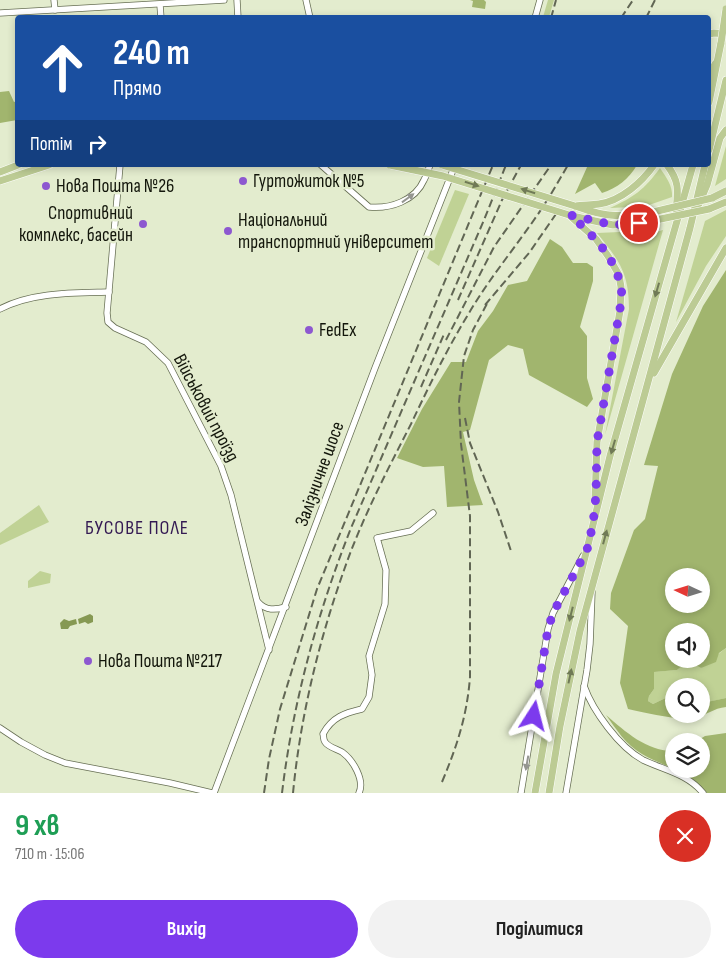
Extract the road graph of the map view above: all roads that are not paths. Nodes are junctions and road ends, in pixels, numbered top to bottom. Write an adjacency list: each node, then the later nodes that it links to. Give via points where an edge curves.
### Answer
1 (54, 0): 8 (street)
2 (224, 0): 6 (street)
3 (237, 0): 12 (street)
4 (306, 0): 13 (street)
5 (540, 0): 14 (street)
6 (156, 3): 8 (street); 11 (street)
7 (726, 9): 17 (main road, bridge)
8 (55, 10): 10 (street)
9 (1, 14): 10 (street)
10 (32, 15)
11 (160, 15)
12 (238, 15)
13 (309, 15)
14 (536, 15)
15 (711, 34): 16 (main road)
16 (726, 34)
17 (719, 55): 18 (main road); 20 (main road)
18 (711, 72)
19 (726, 80): 22 (main road)
20 (711, 93)
21 (726, 130): 41 (main road, via 720,138 707,185)
22 (711, 142)
23 (15, 166): 35 (main road)
24 (43, 167): 36 (main road)
25 (120, 167): 44 (street, Військовий проїзд)
26 (323, 167): 28 (street, one-way to 28, via 369,207 379,208 411,196 424,182)
27 (400, 167): 40 (main road, one-way to 40, bridge, via 452,178)
28 (429, 167)
29 (448, 167): 39 (main road, one-way to 29, bridge)
30 (454, 167): 52 (street, Залізничне шосе)
31 (652, 167): 39 (main road, via 632,189 601,204)
32 (668, 167): 42 (main road, via 678,186)
33 (692, 167): 42 (main road)
34 (705, 167): 41 (main road)
35 (0, 172)
36 (0, 181)
37 (726, 191): 39 (main road, bridge, via 712,198 653,212 614,216 599,215)
38 (726, 202): 40 (main road, bridge, via 651,222 613,225)
39 (574, 206)
40 (570, 215): 48 (main road, via 592,235 608,256 621,287 620,312 597,442)
41 (690, 228): 46 (main road)
42 (670, 243): 48 (main road, one-way to 48)
43 (726, 248): 46 (main road)
44 (108, 292): 45 (street, via 39,296); 51 (street, Військовий проїзд, via 108,322 146,342 168,363 221,466)
45 (0, 308)
46 (649, 381): 50 (main road, one-way to 46)
47 (433, 513): 57 (street, via 412,531 377,538 386,570 385,604 369,656 372,675 368,697 362,708 338,717 323,734 327,744 351,761 360,781)
48 (593, 524): 49 (main road)
49 (587, 550): 58 (street, one-way to 58, via 553,613 548,629); 59 (main road, one-way to 59, via 556,674)
50 (592, 584): 54 (street, via 590,644); 60 (main road, one-way to 50, via 568,683)
51 (258, 602): 52 (street, via 268,609); 53 (street, Військовий проїзд)
52 (286, 607): 53 (street, Залізничне шосе)
53 (269, 650): 56 (street, Залізничне шосе)
54 (584, 685): 61 (street); 62 (street, via 603,719 622,743 643,760 693,782)
55 (0, 728): 56 (street, via 44,755 65,763)
56 (213, 793)
57 (359, 793)
58 (522, 793)
59 (535, 793)
60 (549, 793)
61 (566, 793)
62 (703, 793)

